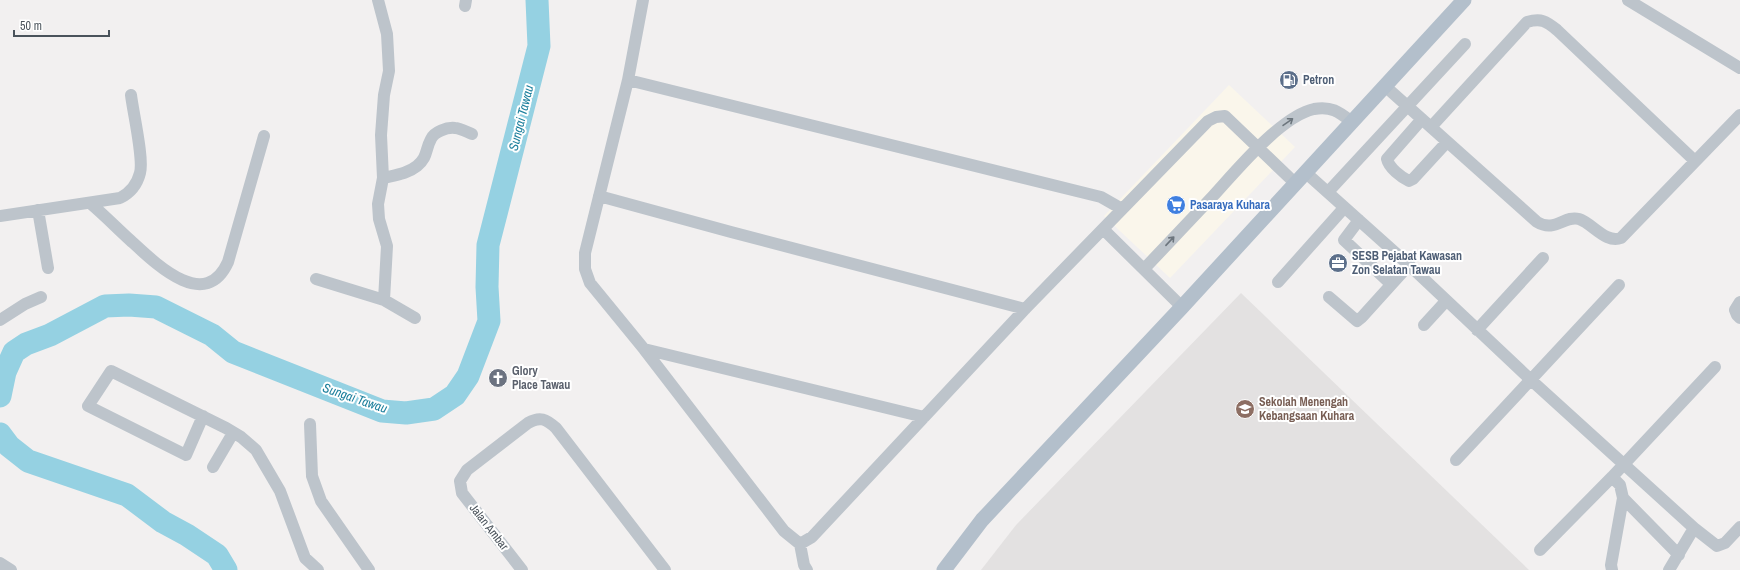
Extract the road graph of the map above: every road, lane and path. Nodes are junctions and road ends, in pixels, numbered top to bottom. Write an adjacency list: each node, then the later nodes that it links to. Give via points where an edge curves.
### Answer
1 (378, 0): 20 (street, via 387,34 389,71 381,135)
2 (643, 0): 7 (street)
3 (1464, 0): 8 (main road)
4 (1628, 0): 6 (street)
5 (1465, 44): 10 (street)
6 (1740, 68)
7 (628, 80): 22 (street); 24 (street, via 1101,197)
8 (1386, 87): 10 (street); 12 (main road)
9 (131, 96): 23 (street, via 141,165 138,180 128,194 120,198)
10 (1407, 107): 13 (street); 21 (street)
11 (1740, 115): 18 (street)
12 (1352, 122): 17 (street, one-way to 12, via 1284,125 1313,109 1335,109); 19 (main road)
13 (1426, 123): 16 (street); 16 (street, via 1389,155 1388,163 1404,178 1413,178); 18 (street, via 1527,22 1537,20 1548,23 1557,30)
14 (472, 134): 20 (street, via 455,128 438,132 431,138 426,156 418,166 407,172)
15 (264, 136): 23 (street, via 228,262 218,279 201,284 190,283 164,271)
16 (1447, 142): 18 (street, via 1537,222 1550,226 1579,219 1615,240 1621,238)
17 (1258, 147): 19 (street); 24 (street, via 1225,116 1216,117); 33 (street, one-way to 17)
18 (1695, 161)
19 (1300, 177): 21 (street); 43 (main road)
20 (383, 178): 40 (street, via 378,204 379,219 387,246)
21 (1328, 192): 25 (street)
22 (599, 196): 44 (street); 50 (street, via 585,253 585,269 590,283)
23 (90, 203): 26 (street)
24 (1122, 208): 29 (street)
25 (1344, 208): 28 (street); 35 (street)
26 (38, 210): 27 (street); 32 (street)
27 (0, 216)
28 (1359, 220): 31 (street); 36 (street, via 1344,240)
29 (1103, 229): 33 (street); 44 (street)
30 (1543, 258): 49 (street)
31 (1408, 265): 36 (street); 41 (street)
32 (48, 268)
33 (1144, 270): 43 (street)
34 (316, 279): 40 (street)
35 (1278, 282)
36 (1391, 284): 39 (street, via 1357,321)
37 (1619, 285): 52 (street)
38 (41, 297): 47 (street)
39 (1330, 297)
40 (384, 300): 45 (street)
41 (1446, 301): 48 (street); 49 (street)
42 (1740, 302): 46 (street, via 1735,310)
43 (1182, 307): 74 (main road, via 982,520)
44 (1025, 309): 54 (street)
45 (415, 318)
46 (1740, 318)
47 (0, 320)
48 (1424, 325)
49 (1477, 330): 52 (street)
50 (644, 349): 54 (street); 64 (street, via 784,531)
51 (1715, 367): 58 (street)
52 (1531, 380): 57 (street); 58 (street)
53 (203, 416): 53 (street, via 186,454 88,406 111,371); 56 (street)
54 (924, 417): 64 (street, via 812,537)
55 (310, 424): 70 (street, via 312,476 321,501)
56 (233, 433): 59 (street); 69 (street, via 256,450 280,491 305,558)
57 (1456, 460)
58 (1624, 464): 60 (street); 63 (street)
59 (213, 467)
60 (1612, 477): 61 (street, via 1620,486); 65 (street)
61 (1623, 498): 66 (street); 75 (street)
62 (1740, 527): 63 (street, via 1725,543 1717,546)
63 (1694, 528): 66 (street)
64 (800, 544): 73 (street)
65 (1540, 550)
66 (1679, 555): 76 (street)
67 (0, 563): 68 (street)
68 (11, 570)
69 (318, 570)
70 (369, 570)
71 (522, 570): 72 (street, Jalan Ambar, via 462,493 460,481 467,470 516,432 535,419 542,418 556,428)
72 (665, 570)
73 (807, 570)
74 (944, 570)
75 (1612, 570)
76 (1669, 570)

